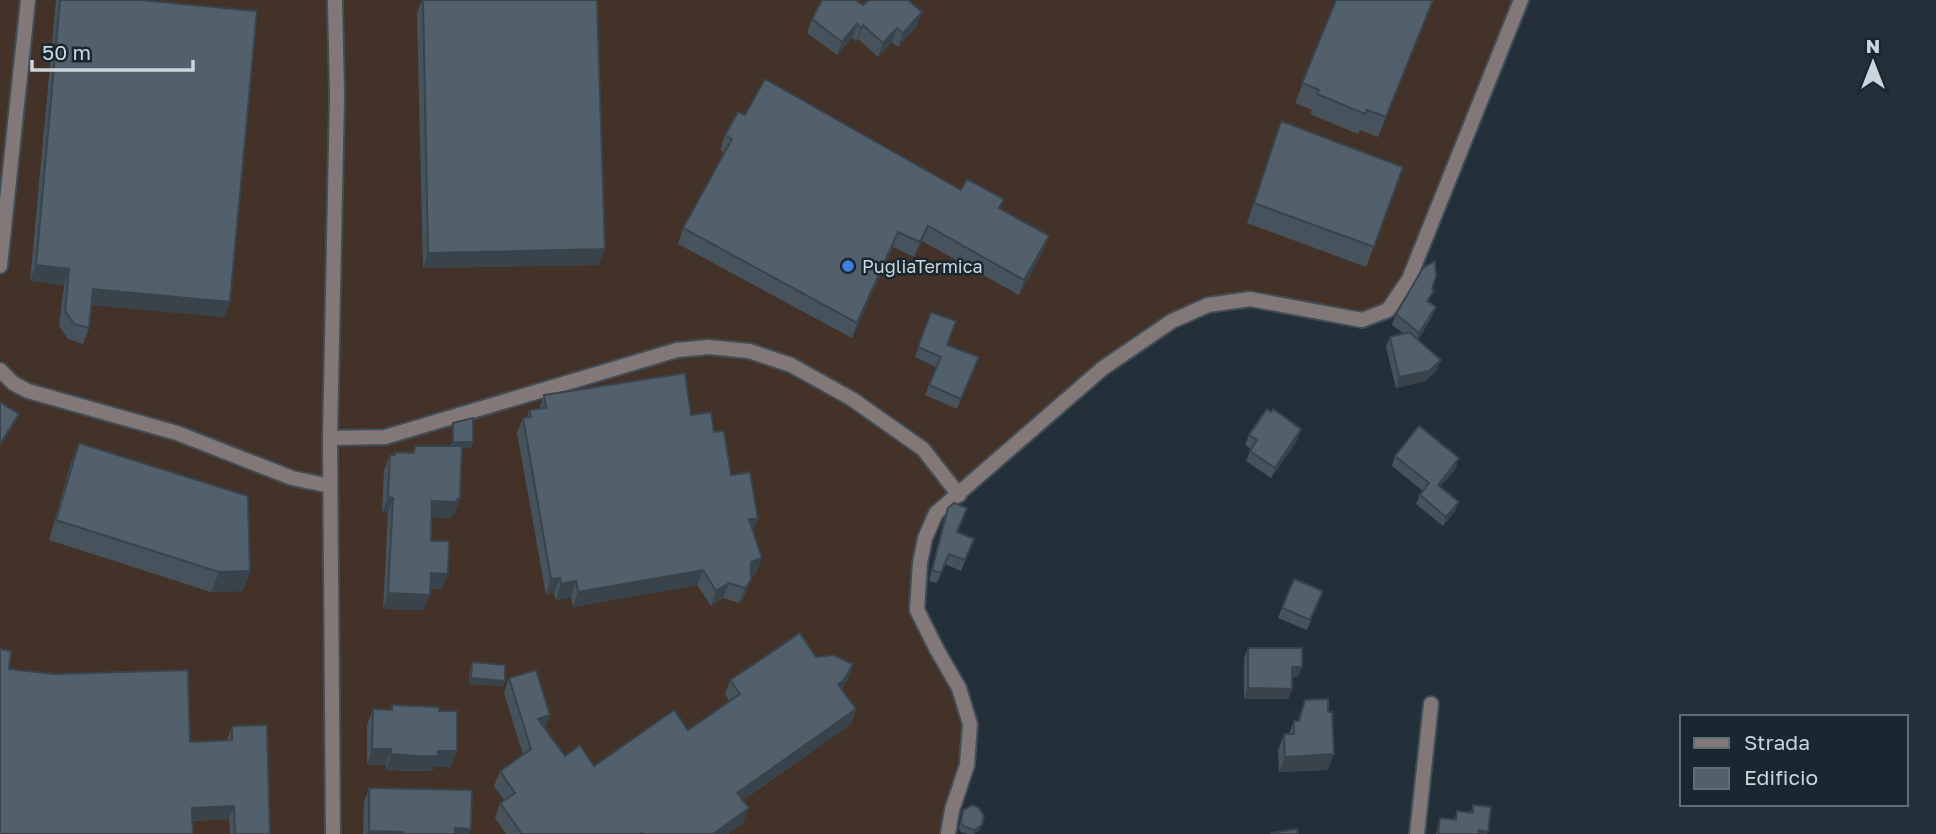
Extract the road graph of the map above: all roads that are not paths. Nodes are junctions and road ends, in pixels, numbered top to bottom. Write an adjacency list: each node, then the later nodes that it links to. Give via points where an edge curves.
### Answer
1 (28, 0): 4 (street)
2 (335, 0): 6 (street)
3 (1521, 0): 8 (street, via 1409,279 1388,310 1362,320 1250,299 1208,305 1172,321 1103,368)
4 (0, 266)
5 (0, 370): 7 (street, via 28,390 177,432 292,478)
6 (330, 438): 7 (street); 8 (street, via 385,437 677,350 709,347 749,351 791,365 852,399 923,449)
7 (330, 485): 10 (street)
8 (959, 495): 11 (street, via 936,513 926,532 917,610 959,688 970,724 967,765)
9 (1431, 704): 12 (street)
10 (333, 834)
11 (948, 834)
12 (1418, 834)

